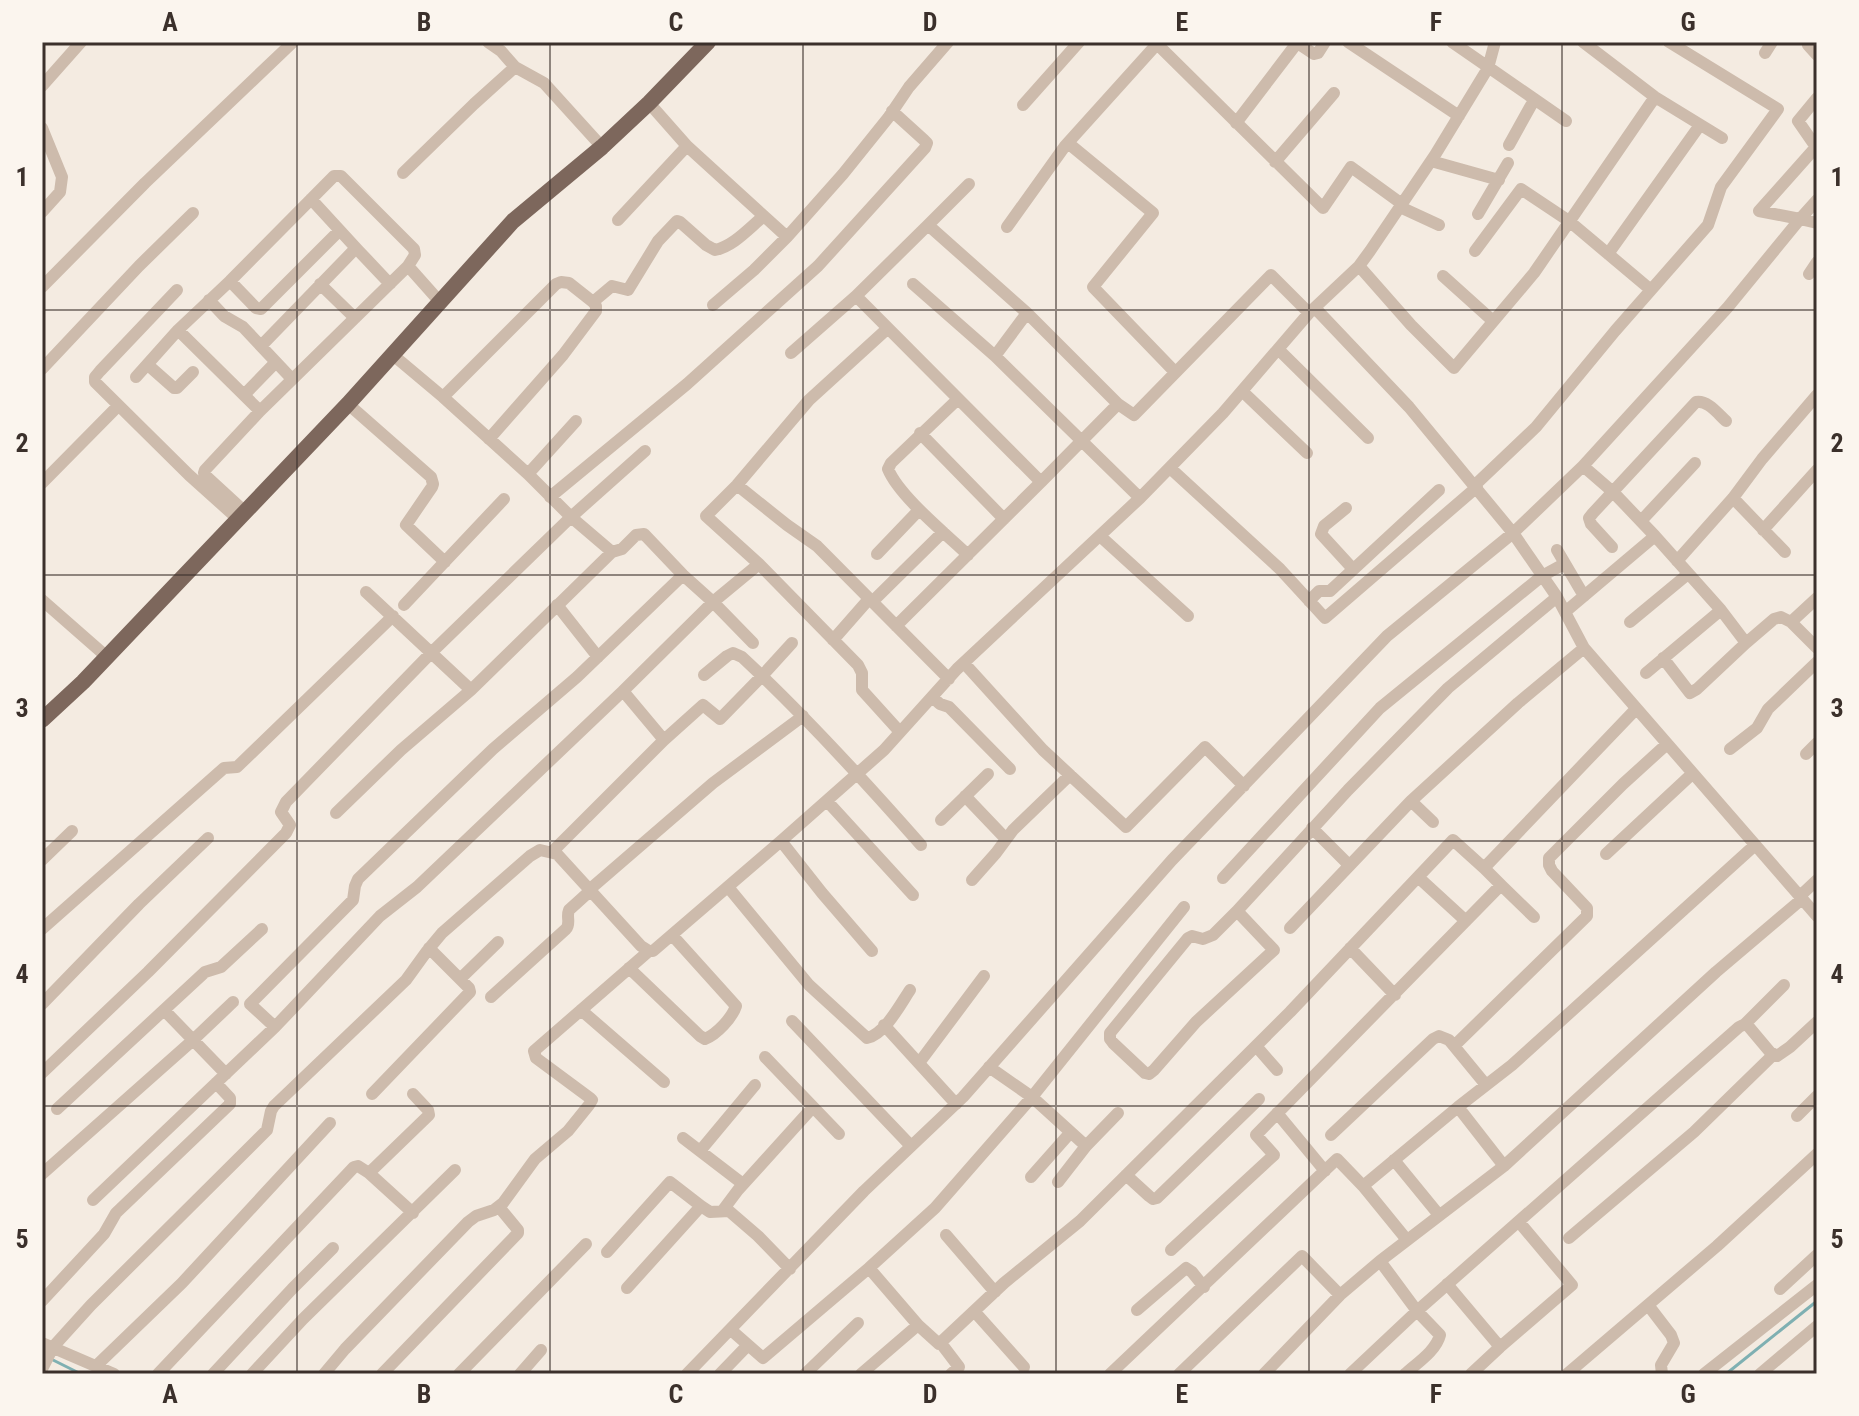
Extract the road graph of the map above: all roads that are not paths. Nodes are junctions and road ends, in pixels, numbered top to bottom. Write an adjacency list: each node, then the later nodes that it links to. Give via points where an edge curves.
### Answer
1 (81, 42): 17 (street)
2 (293, 42): 70 (street)
3 (488, 42): 15 (street)
4 (708, 42): 22 (main road)
5 (948, 42): 24 (street)
6 (1079, 42): 23 (street)
7 (1296, 42): 8 (street, via 1316,54); 27 (street)
8 (1325, 42)
9 (1348, 42): 25 (street)
10 (1452, 42): 16 (street)
11 (1495, 42): 16 (street)
12 (1583, 42): 19 (street)
13 (1669, 42): 72 (street, via 1778,109 1721,187 1708,225)
14 (1156, 43): 27 (street); 31 (street)
15 (515, 67): 35 (street, via 544,83); 39 (street)
16 (1488, 68): 21 (street); 25 (street)
17 (42, 86)
18 (1334, 93): 37 (street)
19 (1655, 97): 28 (street); 51 (street)
20 (1817, 98): 34 (street, via 1798,121)
21 (1534, 100): 26 (street); 32 (street)
22 (649, 103): 33 (street); 35 (main road)
23 (1023, 105)
24 (892, 111): 57 (street); 124 (street, via 927,143 925,148 818,266)
25 (1459, 116): 36 (street)
26 (1566, 121)
27 (1236, 123): 37 (street)
28 (1700, 125): 30 (street); 60 (street)
29 (42, 128): 45 (street, via 62,177 60,192)
30 (1722, 138)
31 (1068, 143): 55 (street); 93 (street, via 1153,213 1093,287)
32 (1509, 145)
33 (687, 146): 48 (street); 50 (street)
34 (1816, 146): 49 (street, via 1759,211)
35 (602, 147): 75 (main road, via 513,221)
36 (1431, 161): 40 (street); 44 (street)
37 (1275, 162): 44 (street, via 1323,208 1351,167)
38 (1508, 163): 40 (street)
39 (403, 173)
40 (1499, 180): 47 (street)
41 (969, 184): 53 (street)
42 (311, 199): 56 (street); 62 (street, via 334,176 341,176 414,249); 66 (street)
43 (1817, 200): 49 (street)
44 (1401, 206): 54 (street); 63 (street)
45 (42, 212)
46 (193, 213): 91 (street)
47 (1478, 214)
48 (764, 216): 57 (street); 76 (street, via 715,250 676,222 628,290 612,286)
49 (1800, 219): 52 (street); 114 (street)
50 (618, 220)
51 (1569, 221): 59 (street, via 1521,189); 60 (street); 81 (street)
52 (1817, 223)
53 (928, 225): 73 (street); 79 (street)
54 (1439, 225)
55 (1007, 227)
56 (339, 231): 58 (street); 66 (street, via 261,309)
57 (787, 237): 77 (street)
58 (356, 248): 67 (street); 68 (street)
59 (1475, 251)
60 (1608, 254): 72 (street)
61 (1817, 262): 64 (street)
62 (408, 266): 68 (street); 75 (street)
63 (1359, 266): 78 (street); 81 (street, via 1454,368)
64 (1809, 274)
65 (1443, 276): 81 (street)
66 (230, 281): 74 (street)
67 (320, 284): 80 (street); 84 (street)
68 (390, 284): 80 (street)
69 (913, 284): 88 (street)
70 (42, 287)
71 (177, 290): 103 (street, via 95,377 97,386)
72 (1651, 290): 121 (street, via 1536,427)
73 (856, 296): 82 (street); 86 (street)
74 (209, 300): 83 (street); 84 (street)
75 (440, 302): 87 (main road)
76 (593, 302): 99 (street, via 569,283 556,284); 109 (street, via 597,309 577,338)
77 (713, 305)
78 (1312, 310): 85 (street); 93 (street, via 1271,275); 121 (street, via 1409,407)
79 (1027, 313): 88 (street); 102 (street)
80 (355, 318): 95 (street)
81 (1493, 321)
82 (887, 329): 100 (street); 120 (street, via 809,400)
83 (178, 330): 90 (street); 97 (street)
84 (261, 346): 89 (street)
85 (1278, 349): 96 (street); 108 (street)
86 (791, 353)
87 (393, 355): 99 (street); 101 (main road)
88 (995, 356): 110 (street)
89 (276, 362): 95 (street); 97 (street)
90 (148, 365): 92 (street, via 174,388); 94 (street)
91 (42, 369)
92 (193, 372)
93 (1175, 372): 102 (street, via 1134,415)
94 (136, 377)
95 (292, 379): 104 (street)
96 (1242, 391): 112 (street); 115 (street)
97 (244, 395): 104 (street)
98 (1817, 395): 126 (street)
99 (443, 397): 109 (street)
100 (958, 399): 107 (street); 118 (street)
101 (348, 404): 130 (main road); 146 (street, via 433,480 406,525)
102 (1118, 404): 110 (street)
103 (118, 406): 119 (street); 130 (street)
104 (260, 411): 130 (street, via 204,473)
105 (576, 421): 117 (street)
106 (1726, 421): 123 (street, via 1696,402)
107 (920, 433): 129 (street, via 888,469); 132 (street)
108 (1368, 438)
109 (489, 439): 117 (street)
110 (1082, 442): 118 (street); 125 (street)
111 (645, 451): 131 (street)
112 (1307, 453)
113 (1695, 463): 133 (street)
114 (1583, 466): 123 (street); 136 (street)
115 (1170, 468): 125 (street); 159 (street)
116 (1817, 470): 134 (street)
117 (528, 474): 124 (street)
118 (1041, 482): 132 (street)
119 (42, 483)
120 (737, 485): 147 (street, via 706,516); 158 (street, via 817,546)
121 (1476, 486): 136 (street); 159 (street, via 1325,618)
122 (1439, 490): 149 (street)
123 (1613, 492): 133 (street); 139 (street, via 1589,518)
124 (550, 497): 131 (street)
125 (1140, 498): 137 (street)
126 (1733, 498): 134 (street); 145 (street)
127 (504, 499): 146 (street)
128 (1346, 508): 149 (street, via 1321,534)
129 (919, 510): 135 (street); 143 (street)
130 (242, 515): 177 (main road)
131 (571, 517): 141 (street); 176 (street)
132 (1004, 519): 144 (street)
133 (1641, 521): 138 (street)
134 (1763, 530): 142 (street)
135 (943, 532): 144 (street); 158 (street)
136 (1513, 533): 152 (street); 203 (street, via 1387,636)
137 (1100, 536): 166 (street); 181 (street)
138 (1655, 536): 145 (street); 154 (street)
139 (1612, 547)
140 (1557, 550): 148 (street)
141 (612, 552): 151 (street, via 644,534); 162 (street)
142 (1785, 552)
143 (877, 554)
144 (968, 555): 169 (street)
145 (1677, 561): 150 (street)
146 (445, 562): 161 (street)
147 (759, 564): 160 (street); 170 (street)
148 (1564, 564): 152 (street); 154 (street)
149 (1353, 569): 159 (street, via 1330,591 1319,591)
150 (1688, 574): 163 (street); 167 (street)
151 (683, 575): 160 (street); 178 (street)
152 (1542, 576): 155 (street); 223 (street, via 1380,708)
153 (366, 592): 165 (street)
154 (1584, 596): 164 (street)
155 (1557, 597): 164 (street); 210 (street, via 1448,688)
156 (1817, 598): 168 (street)
157 (42, 600): 177 (street)
158 (871, 600): 169 (street); 170 (street)
159 (1309, 601)
160 (713, 602): 171 (street); 187 (street)
161 (404, 605)
162 (557, 605): 178 (street); 186 (street)
163 (1721, 610): 173 (street); 179 (street)
164 (1565, 612): 174 (street)
165 (393, 616): 176 (street); 237 (street, via 237,767 224,768)
166 (1188, 616)
167 (1630, 622)
168 (1791, 622): 173 (street, via 1774,619); 175 (street)
169 (896, 626): 185 (street)
170 (833, 640): 192 (street, via 861,669 864,694)
171 (753, 643)
172 (792, 643): 184 (street)
173 (1746, 643): 179 (street, via 1690,693)
174 (1584, 648): 189 (street); 206 (street)
175 (1817, 648)
176 (432, 652): 186 (street); 269 (street, via 286,802 281,812 290,827 278,842)
177 (107, 657): 191 (main road)
178 (598, 657): 260 (street, via 358,879 353,900 250,1004)
179 (1663, 658): 182 (street)
180 (1817, 662): 196 (street, via 1768,709 1760,725)
181 (964, 663): 185 (street); 202 (street)
182 (1646, 673)
183 (704, 675): 184 (street, via 733,653)
184 (762, 676): 190 (street); 193 (street, via 720,719 703,705)
185 (949, 679): 188 (street)
186 (471, 690): 207 (street)
187 (623, 691): 193 (street); 260 (street, via 380,916)
188 (932, 697): 192 (street); 198 (street, via 949,707)
189 (1636, 709): 195 (street); 221 (street)
190 (803, 716): 199 (street); 228 (street, via 713,783)
191 (42, 720)
192 (900, 732): 199 (street)
193 (664, 740): 217 (street)
194 (1817, 743): 197 (street)
195 (1667, 744): 201 (street); 263 (street, via 1549,858 1552,871 1587,908 1587,916)
196 (1730, 749)
197 (1806, 754)
198 (1010, 769)
199 (858, 773): 205 (street); 215 (street)
200 (988, 774): 204 (street)
201 (1692, 774): 216 (street); 218 (street)
202 (1070, 775): 203 (street, via 1126,827 1205,747); 213 (street)
203 (1244, 786): 267 (street)
204 (965, 796): 208 (street); 213 (street)
205 (827, 801): 214 (street); 229 (street)
206 (1411, 801): 209 (street); 220 (street)
207 (336, 813)
208 (941, 820)
209 (1433, 822)
210 (1312, 828): 220 (street); 232 (street)
211 (72, 831): 219 (street)
212 (208, 838): 253 (street)
213 (1006, 839): 224 (street)
214 (781, 841): 227 (street); 244 (street)
215 (921, 845)
216 (1754, 846): 230 (street); 273 (street)
217 (552, 852): 228 (street); 241 (street, via 540,850 530,856)
218 (1606, 854)
219 (42, 860)
220 (1349, 865): 236 (street)
221 (1484, 868): 222 (street, via 1453,840); 226 (street)
222 (1418, 877): 235 (street); 242 (street)
223 (1223, 878)
224 (972, 880)
225 (1817, 880): 230 (street)
226 (1501, 885): 234 (street); 235 (street)
227 (728, 887): 239 (street); 259 (street, via 809,985 865,1036 872,1038)
228 (589, 890): 243 (street); 251 (street, via 569,910 566,929)
229 (913, 895)
230 (1801, 897): 233 (street); 296 (street)
231 (1184, 907): 277 (street)
232 (1237, 911): 232 (street, via 1274,950 1196,1022 1154,1070 1145,1073 1113,1043 1110,1033 1188,938 1206,939)
233 (1817, 916)
234 (1534, 917)
235 (1466, 921): 250 (street)
236 (1290, 928)
237 (42, 929)
238 (262, 929): 254 (street)
239 (672, 935): 243 (street); 245 (street, via 736,1006 711,1036 700,1036)
240 (498, 942): 247 (street)
241 (429, 948): 247 (street); 343 (street, via 406,980 274,1106 267,1130)
242 (1350, 948): 250 (street); 262 (street)
243 (649, 951): 245 (street)
244 (872, 951)
245 (629, 968): 255 (street)
246 (984, 976): 266 (street)
247 (460, 979): 274 (street, via 469,994)
248 (1784, 985): 258 (street)
249 (910, 990): 259 (street)
250 (1395, 995): 284 (street)
251 (491, 997)
252 (233, 1002): 261 (street)
253 (42, 1004)
254 (164, 1010): 261 (street); 282 (street)
255 (581, 1010): 271 (street); 308 (street, via 533,1053 591,1102 535,1159)
256 (792, 1021): 291 (street)
257 (1817, 1022): 264 (street, via 1781,1055)
258 (1745, 1024): 264 (street); 312 (street)
259 (884, 1025): 266 (street)
260 (275, 1027): 270 (street)
261 (192, 1041): 270 (street); 300 (street)
262 (1256, 1046): 268 (street); 301 (street)
263 (1454, 1046): 273 (street); 289 (street, via 1447,1037 1436,1037)
264 (1773, 1055): 314 (street, via 1694,1132)
265 (765, 1057): 280 (street)
266 (919, 1063): 279 (street)
267 (989, 1067): 277 (street); 279 (street)
268 (1277, 1070)
269 (42, 1073)
270 (221, 1079): 306 (street); 331 (street, via 230,1104 116,1213 104,1234)
271 (664, 1082)
272 (755, 1085): 293 (street)
273 (1486, 1085): 281 (street)
274 (372, 1094)
275 (413, 1094): 299 (street, via 429,1115)
276 (1817, 1096): 285 (street)
277 (1032, 1097): 287 (street); 322 (street, via 935,1208)
278 (1259, 1099): 301 (street, via 1157,1198)
279 (956, 1104): 291 (street)
280 (813, 1107): 288 (street); 304 (street)
281 (1458, 1107): 295 (street); 296 (street)
282 (57, 1109)
283 (1118, 1113): 292 (street)
284 (1277, 1113): 298 (street); 318 (street, via 1256,1135 1274,1155)
285 (1797, 1116)
286 (330, 1123): 345 (street, via 182,1283)
287 (1070, 1133): 292 (street); 302 (street)
288 (839, 1134)
289 (1331, 1135)
290 (683, 1138): 293 (street)
291 (911, 1146): 323 (street)
292 (1086, 1146): 303 (street)
293 (700, 1151): 304 (street)
294 (1817, 1154): 332 (street)
295 (1394, 1160): 305 (street); 311 (street)
296 (1504, 1166): 311 (street)
297 (455, 1170): 310 (street)
298 (1325, 1171): 305 (street, via 1337,1159); 326 (street)
299 (369, 1173): 310 (street); 350 (street, via 358,1166 351,1170)
300 (42, 1174)
301 (1126, 1175): 329 (street)
302 (1031, 1177)
303 (1058, 1182)
304 (743, 1184): 309 (street)
305 (1363, 1186): 315 (street)
306 (93, 1200)
307 (701, 1206): 309 (street, via 713,1213); 319 (street, via 670,1182); 327 (street)
308 (499, 1207): 353 (street, via 468,1222); 354 (street, via 518,1233)
309 (723, 1210): 323 (street)
310 (413, 1213): 352 (street)
311 (1439, 1215): 315 (street)
312 (1519, 1222): 324 (street); 342 (street, via 1572,1285)
313 (946, 1235): 329 (street)
314 (1569, 1238)
315 (1407, 1240): 321 (street)
316 (586, 1244): 355 (street)
317 (333, 1248): 351 (street)
318 (1171, 1250)
319 (607, 1252)
320 (1817, 1255): 328 (street)
321 (1380, 1261): 330 (street); 335 (street)
322 (869, 1268): 337 (street); 341 (street, via 763,1358)
323 (790, 1269): 339 (street)
324 (1447, 1284): 335 (street); 342 (street)
325 (1817, 1285): 369 (street)
326 (1204, 1287): 333 (street, via 1184,1269); 361 (street)
327 (627, 1288)
328 (1780, 1289)
329 (995, 1292): 334 (street)
330 (1340, 1295): 362 (street, via 1302,1256); 363 (street)
331 (42, 1301)
332 (1648, 1305): 367 (street); 368 (street, via 1674,1339)
333 (1137, 1310)
334 (974, 1311): 340 (street); 346 (street)
335 (1417, 1311): 364 (street); 365 (street, via 1440,1338)
336 (858, 1323): 359 (street)
337 (918, 1325): 340 (street); 360 (street)
338 (1817, 1326): 370 (street)
339 (731, 1330): 341 (street); 357 (street)
340 (940, 1342): 348 (street)
341 (748, 1345): 358 (street)
342 (1500, 1347): 366 (street)
343 (49, 1348): 345 (street); 347 (street)
344 (541, 1350): 356 (street)
345 (86, 1367): 349 (street)
346 (1024, 1367)
347 (43, 1371)
348 (959, 1372)
349 (114, 1374)
350 (158, 1374)
351 (213, 1374)
352 (252, 1374)
353 (324, 1374)
354 (382, 1374)
355 (459, 1374)
356 (520, 1374)
357 (687, 1374)
358 (720, 1374)
359 (805, 1374)
360 (861, 1374)
361 (1110, 1374)
362 (1179, 1374)
363 (1264, 1374)
364 (1350, 1374)
365 (1405, 1374)
366 (1471, 1374)
367 (1567, 1374)
368 (1662, 1374)
369 (1704, 1374)
370 (1760, 1374)

